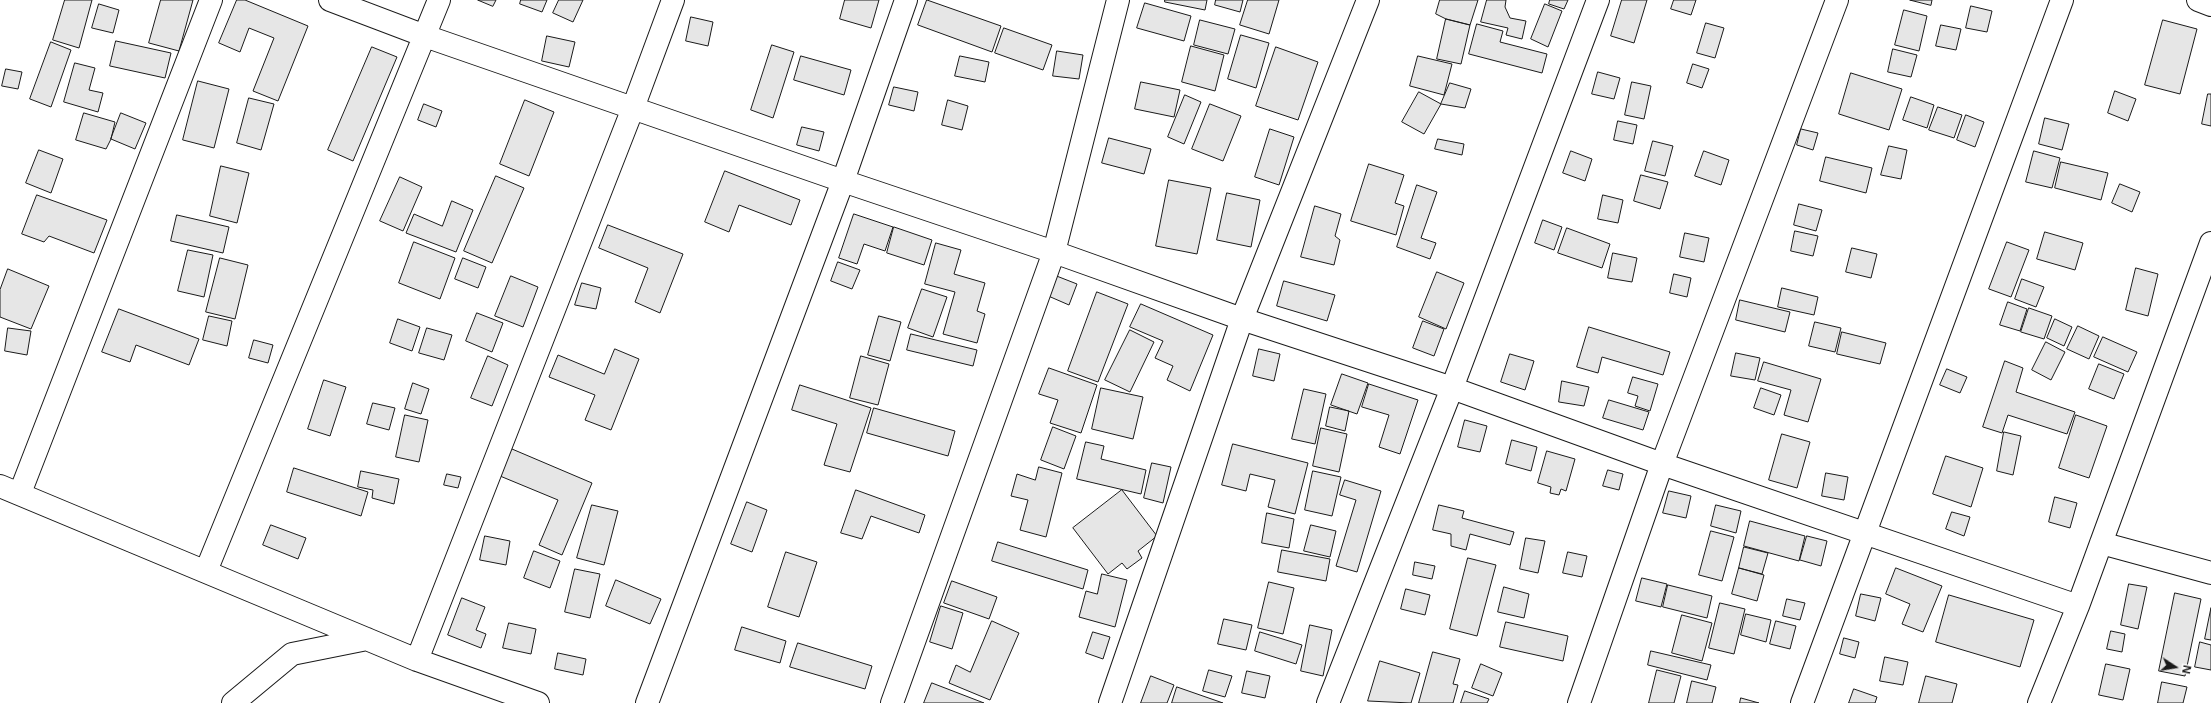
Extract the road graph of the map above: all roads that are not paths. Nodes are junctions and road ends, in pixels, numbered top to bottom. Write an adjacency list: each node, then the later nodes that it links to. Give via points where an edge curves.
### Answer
1 (211, 0): 22 (street)
2 (330, 0): 13 (street)
3 (439, 0): 13 (street)
4 (673, 0): 14 (street)
5 (906, 0): 15 (street)
6 (1118, 0): 17 (street)
7 (1368, 0): 18 (street)
8 (1598, 0): 19 (street)
9 (1837, 0): 20 (street)
10 (2062, 0): 23 (street)
11 (2198, 0): 12 (street)
12 (2211, 5)
13 (425, 36): 14 (street); 25 (street)
14 (633, 108): 15 (street); 29 (street)
15 (843, 181): 17 (street); 32 (street)
16 (2211, 244): 24 (street)
17 (1054, 252): 18 (street); 33 (street)
18 (1242, 319): 19 (street); 34 (street)
19 (1452, 388): 20 (street); 35 (street)
20 (1662, 464): 23 (street); 36 (street)
21 (0, 486): 22 (street)
22 (20, 493): 25 (street)
23 (1867, 533): 27 (street); 37 (street)
24 (2101, 543): 26 (street); 27 (street)
25 (206, 571): 28 (street)
26 (2211, 573)
27 (2078, 606): 38 (street)
28 (367, 639): 29 (street); 30 (street, via 292,654)
29 (417, 660): 31 (street)
30 (233, 703)
31 (538, 703)
32 (647, 703)
33 (892, 703)
34 (1110, 703)
35 (1328, 703)
36 (1579, 703)
37 (1802, 703)
38 (2039, 703)

